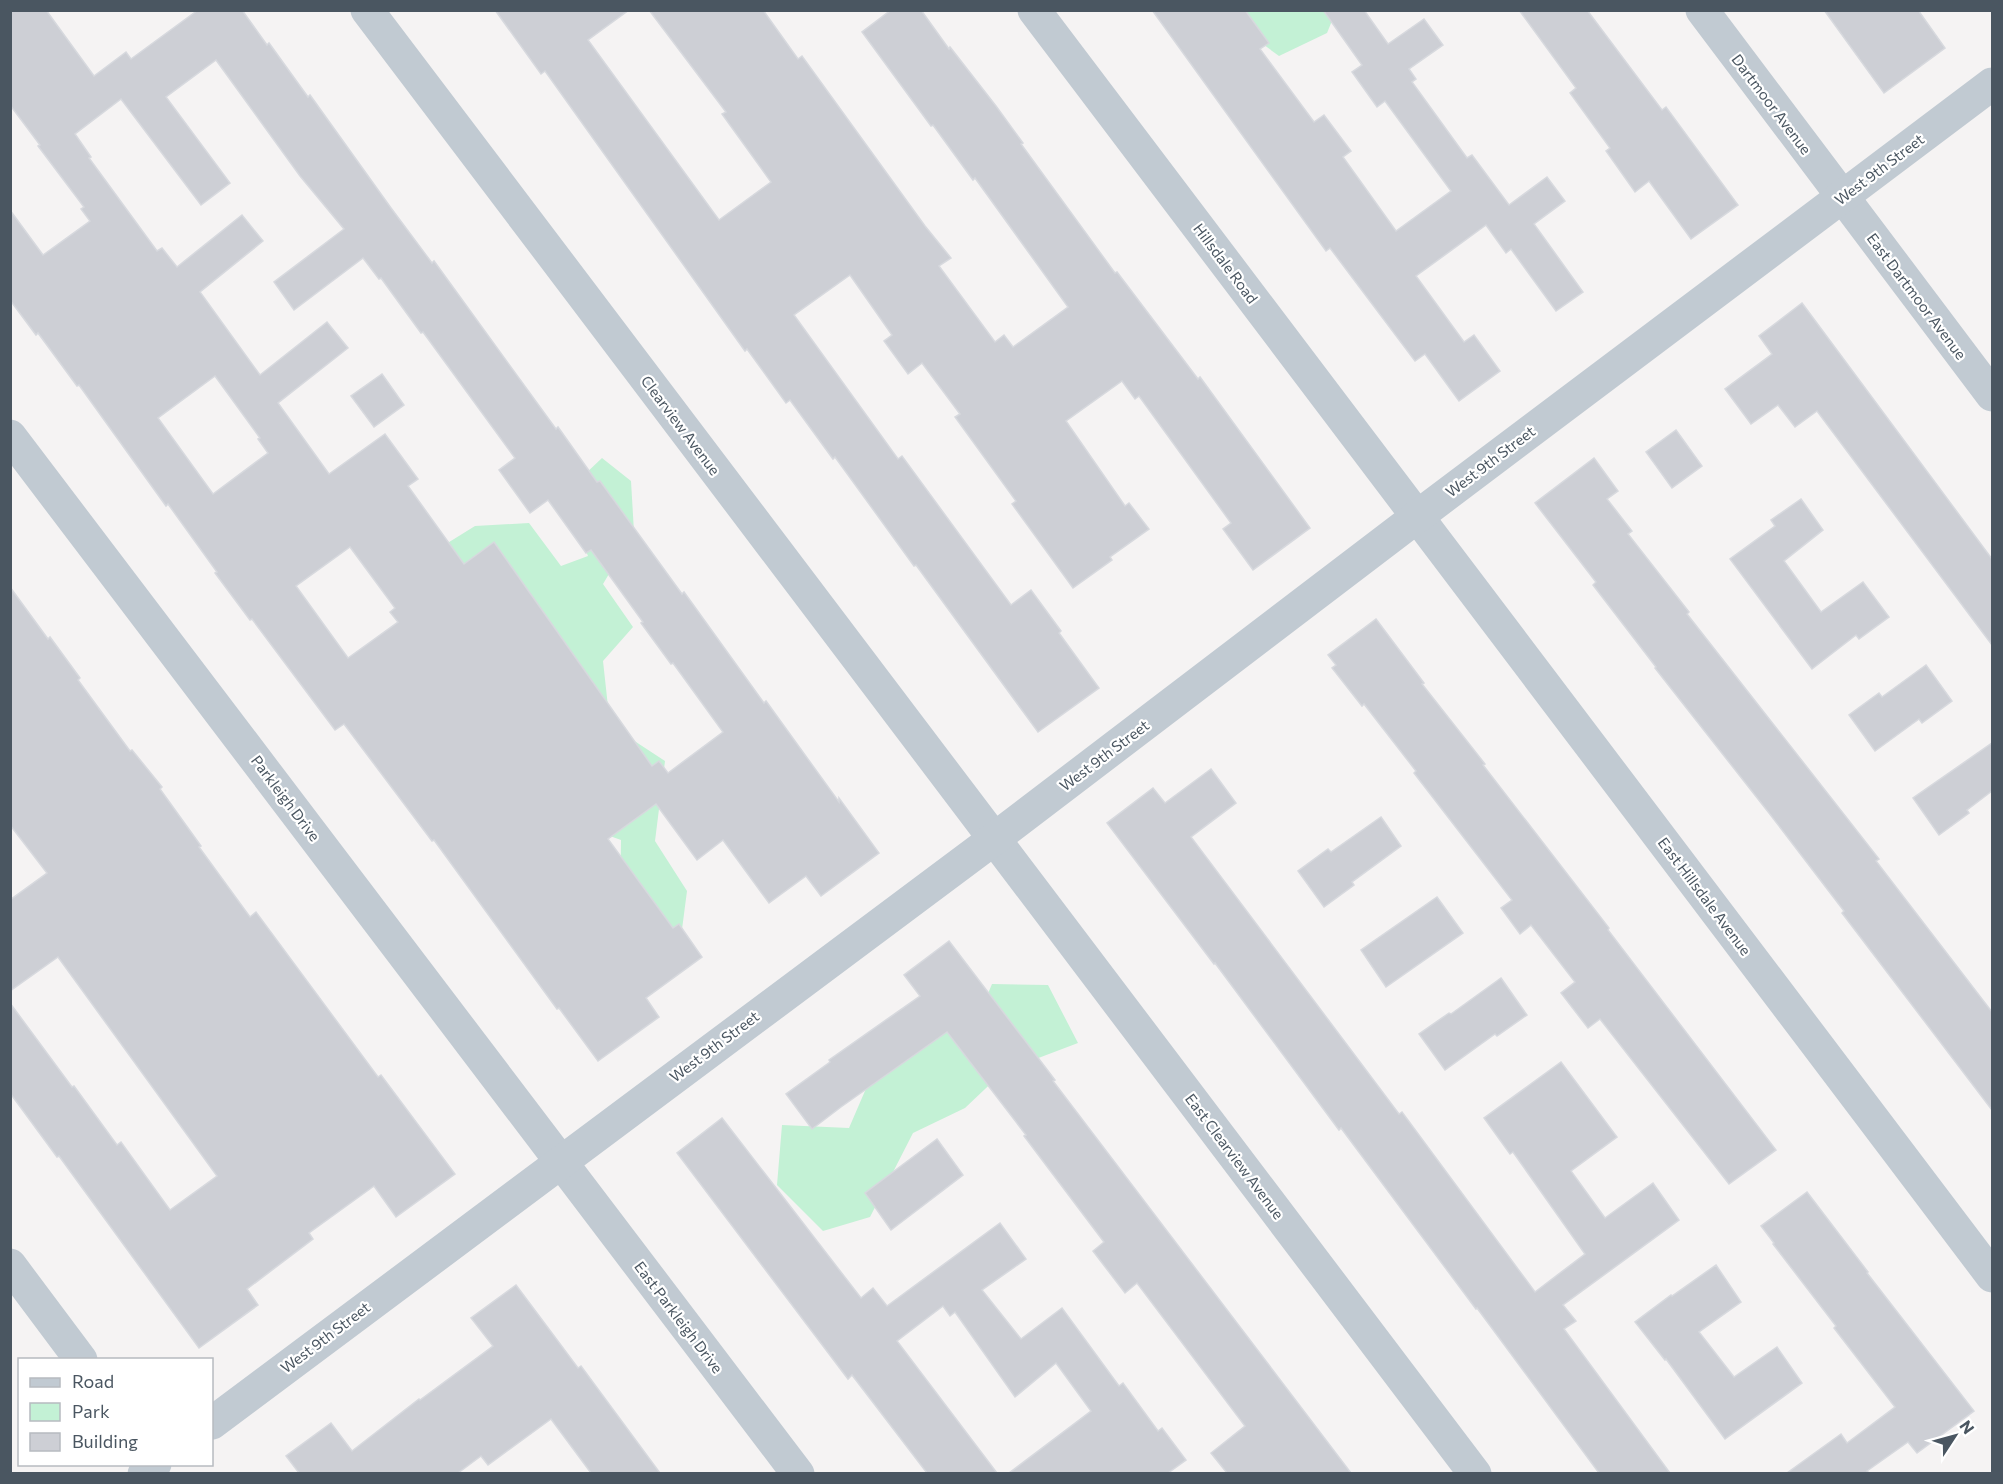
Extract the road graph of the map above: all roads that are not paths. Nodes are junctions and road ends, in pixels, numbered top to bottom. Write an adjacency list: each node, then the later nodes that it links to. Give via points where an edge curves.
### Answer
1 (367, 10): 9 (street, Clearview Avenue)
2 (1034, 10): 8 (street, Hillsdale Road)
3 (1702, 10): 5 (street, Dartmoor Avenue)
4 (1992, 84): 5 (street, West 9th Street)
5 (1842, 196): 6 (street, East Dartmoor Avenue); 8 (street, West 9th Street)
6 (1992, 395)
7 (10, 436): 10 (street, Parkleigh Drive)
8 (1418, 516): 9 (street, West 9th Street); 12 (street, East Hillsdale Avenue)
9 (994, 839): 10 (street, West 9th Street); 16 (street, East Clearview Avenue)
10 (561, 1161): 14 (street, West 9th Street); 15 (street, East Parkleigh Drive)
11 (10, 1265): 13 (street)
12 (1992, 1276)
13 (80, 1358)
14 (213, 1422)
15 (798, 1473)
16 (1475, 1473)

